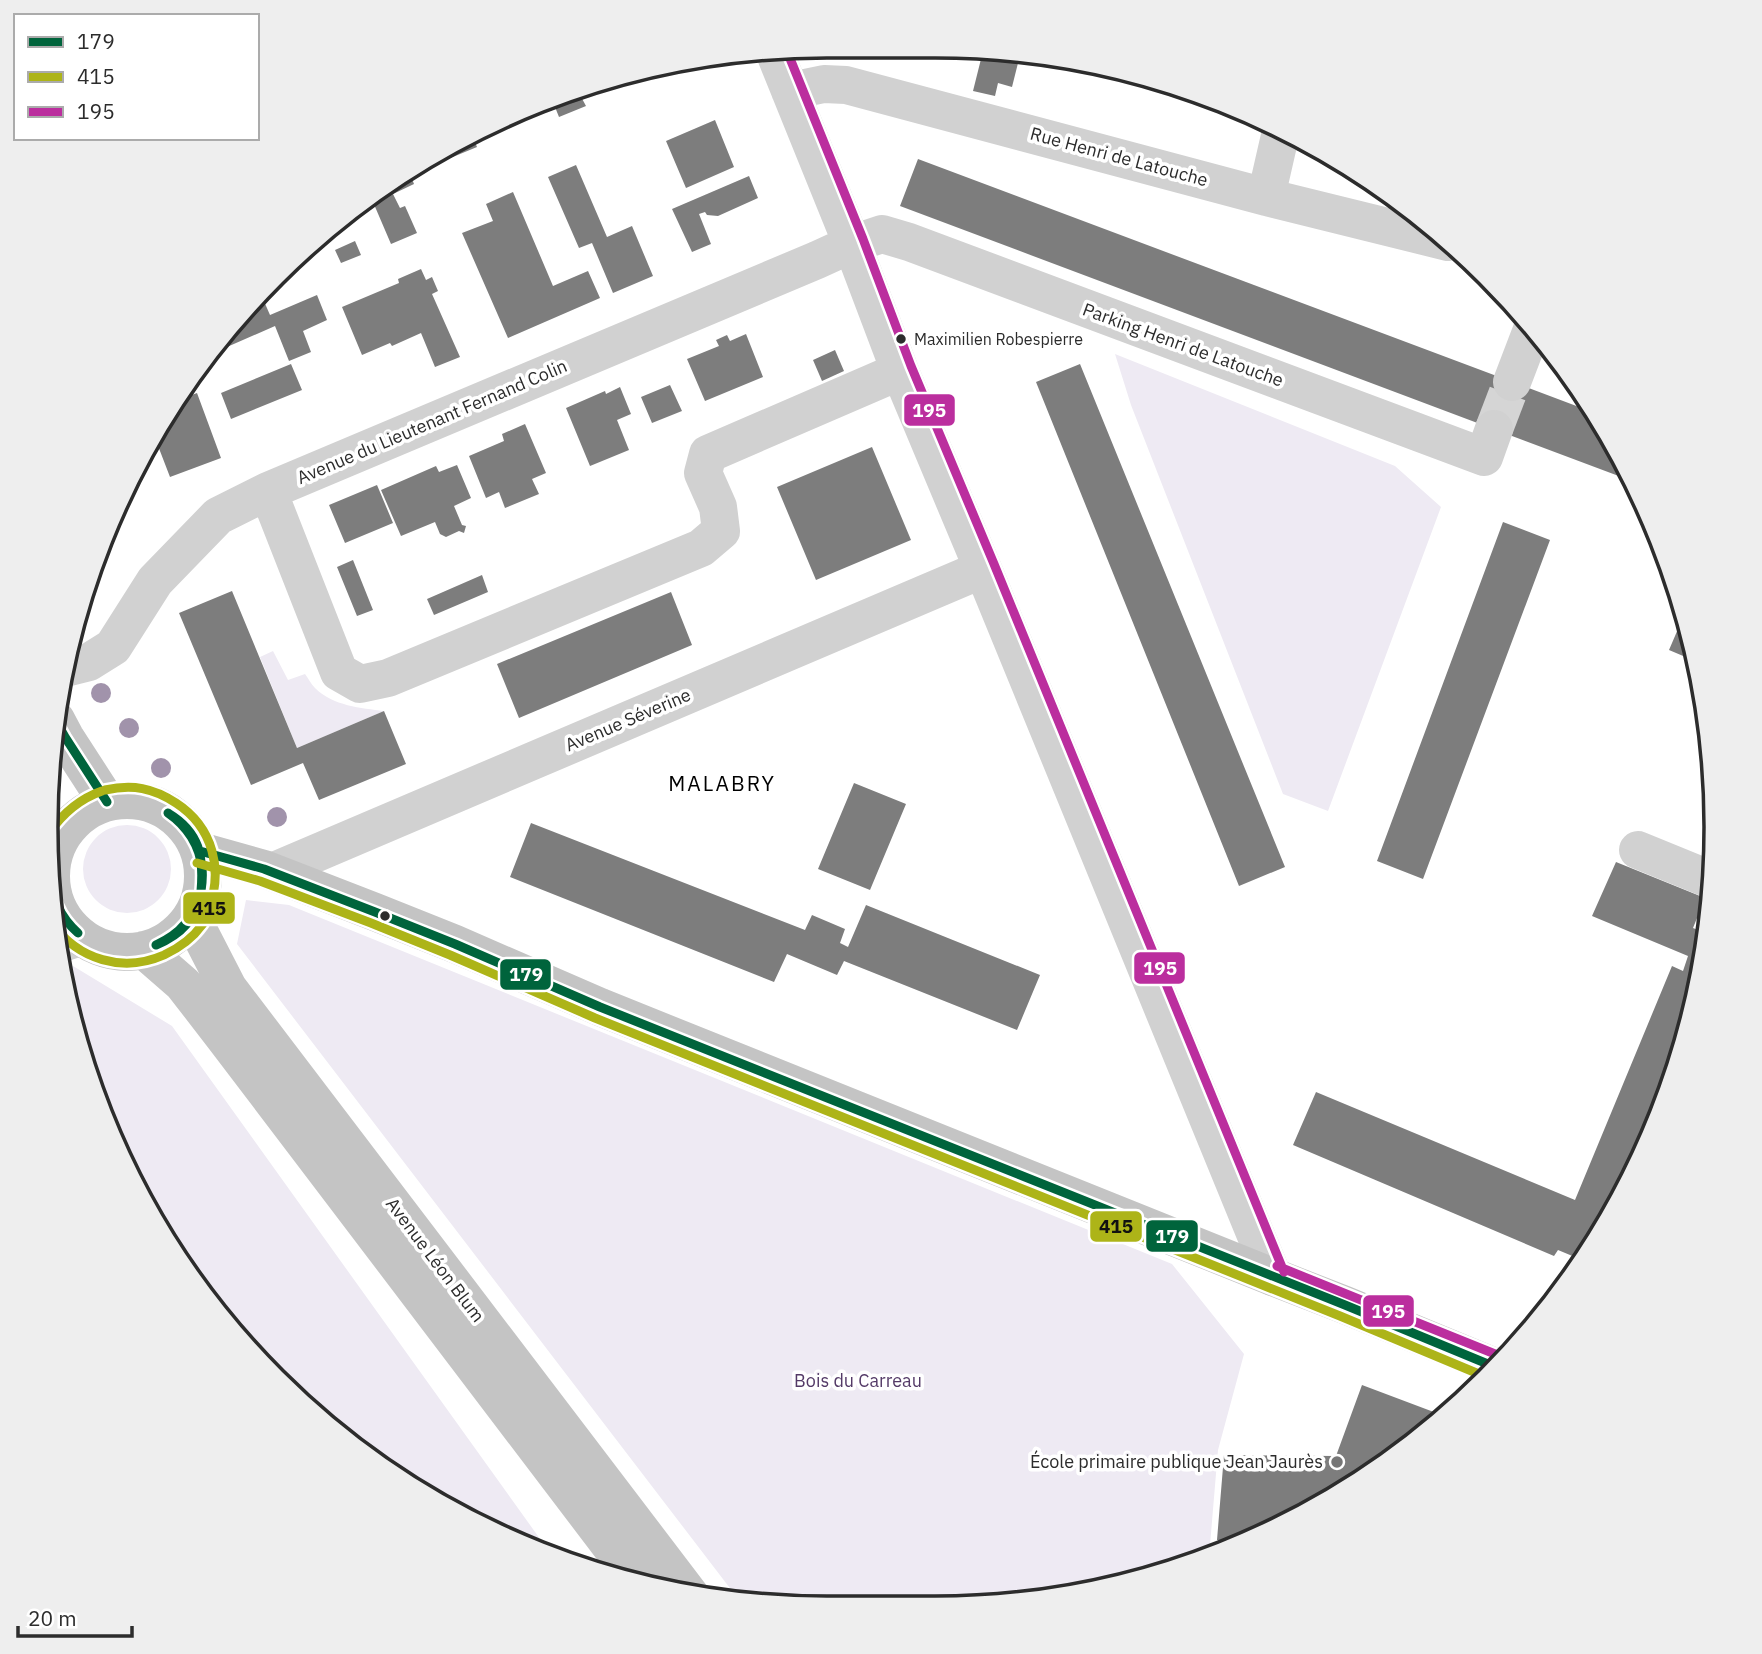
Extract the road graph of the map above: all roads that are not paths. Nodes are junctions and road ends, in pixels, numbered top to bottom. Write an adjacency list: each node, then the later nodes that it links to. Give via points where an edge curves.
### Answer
1 (777, 59): 2 (street)
2 (790, 91): 4 (street, Rue Henri de Latouche, via 846,85); 6 (street)
3 (1279, 139): 4 (street)
4 (1266, 197): 5 (street, Rue Henri de Latouche)
5 (1427, 237)
6 (852, 244): 8 (street); 10 (street, Parking Henri de Latouche, via 882,234 909,243 1484,457); 11 (street, Avenue du Lieutenant Fernand Colin)
7 (1528, 339): 9 (street)
8 (900, 371): 11 (street, via 708,454 702,473 718,506 721,531 701,548 388,678 360,684 339,672); 12 (street)
9 (1512, 382)
10 (1494, 429)
11 (268, 491): 13 (street, Avenue du Lieutenant Fernand Colin, via 218,516 155,581 113,647)
12 (983, 569): 19 (street, Avenue Séverine); 25 (street)
13 (76, 665)
14 (63, 733): 15 (main road)
15 (107, 802): 16 (main road, via 71,823); 18 (main road, via 153,803 190,831)
16 (58, 842)
17 (1638, 850): 20 (street)
18 (200, 851): 19 (main road); 22 (main road, via 204,874)
19 (272, 872): 25 (main road)
20 (1703, 877)
21 (63, 917): 23 (main road)
22 (192, 918): 24 (main road, via 177,935); 28 (main road, Avenue Léon Blum, via 228,988)
23 (69, 941): 24 (main road, via 111,951)
24 (144, 950): 27 (main road, Avenue Léon Blum, via 183,984)
25 (1273, 1278): 26 (main road)
26 (1486, 1363)
27 (629, 1570)
28 (680, 1581)

